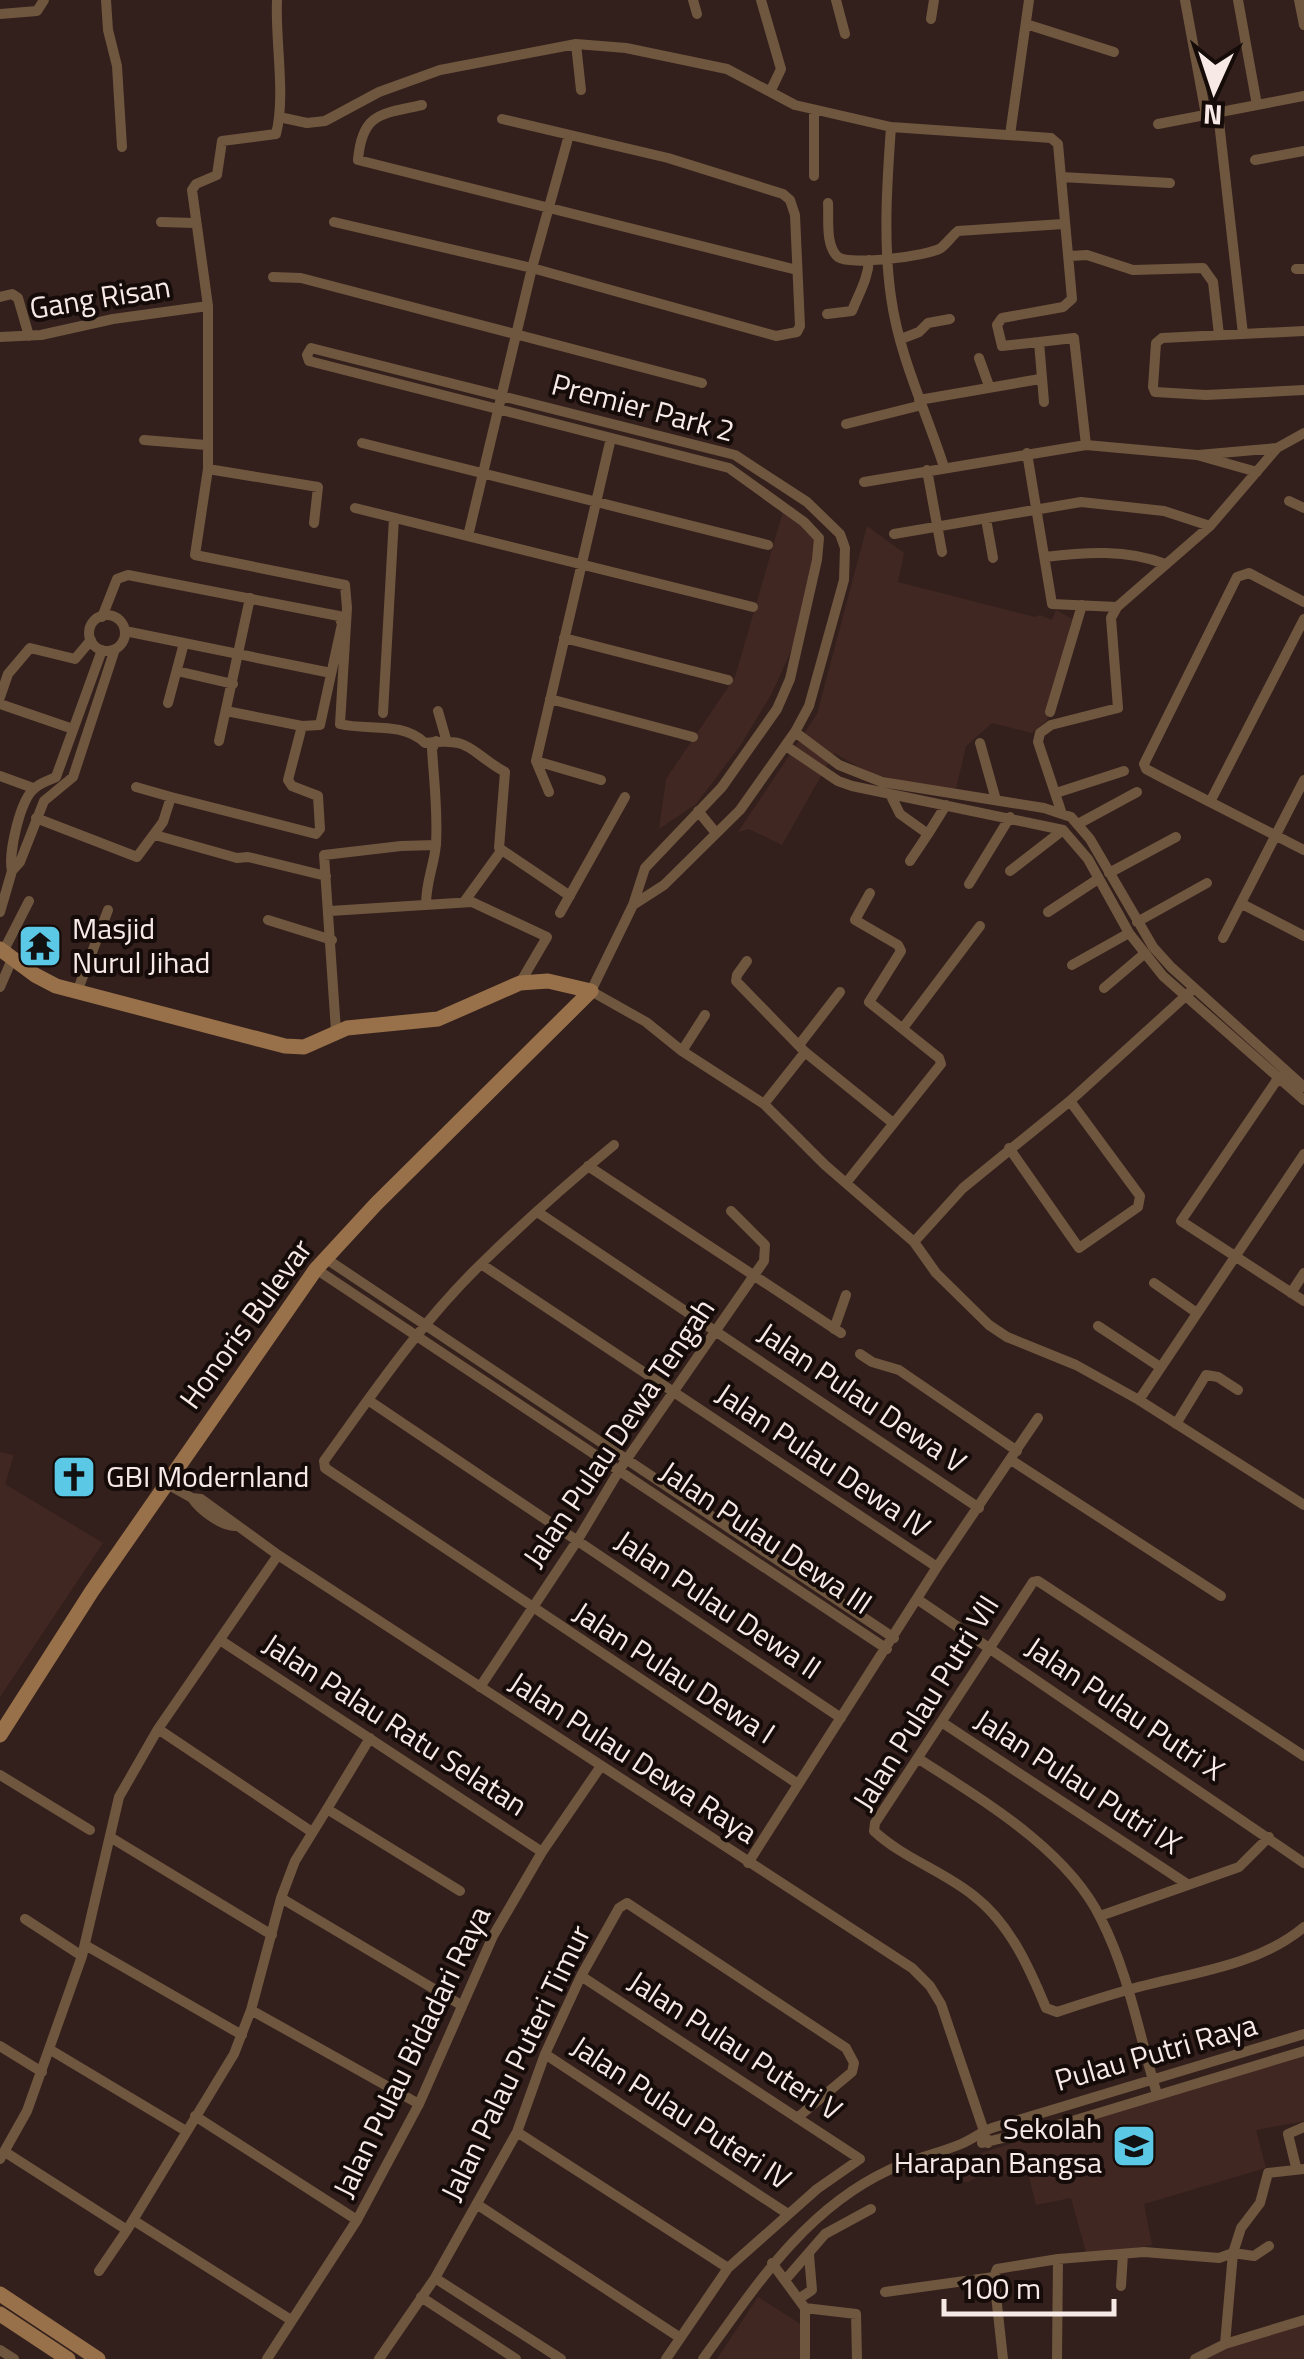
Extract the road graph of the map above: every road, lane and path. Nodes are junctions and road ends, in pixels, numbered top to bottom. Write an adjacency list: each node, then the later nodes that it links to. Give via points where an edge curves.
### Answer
1 (44, 0): 12 (street, via 38,11)
2 (106, 0): 33 (street)
3 (278, 0): 27 (street)
4 (692, 0): 13 (street)
5 (761, 0): 21 (street, via 781,69)
6 (836, 0): 17 (street)
7 (934, 0): 14 (street)
8 (1029, 0): 15 (street)
9 (1185, 0): 26 (street)
10 (1238, 0): 24 (street)
11 (1300, 0): 16 (street)
12 (0, 14)
13 (697, 14)
14 (931, 19)
15 (1026, 24): 19 (street); 32 (street)
16 (1304, 26)
17 (846, 34)
18 (576, 44): 20 (street); 21 (street, via 728,69); 27 (street, via 440,70 325,121)
19 (1114, 52)
20 (581, 90)
21 (771, 90): 25 (street)
22 (1304, 96): 24 (street)
23 (422, 105): 40 (street, via 369,121 358,160)
24 (1257, 105): 26 (street)
25 (814, 110): 30 (street); 36 (street)
26 (1212, 114): 29 (street); 57 (street)
27 (280, 117): 43 (street, via 274,136 222,141 218,175 193,187)
28 (502, 119): 31 (street)
29 (1158, 124)
30 (891, 127): 32 (street); 46 (street)
31 (570, 135): 40 (street); 49 (street, via 783,194 795,215)
32 (1010, 135): 37 (street, via 1056,141)
33 (122, 147)
34 (1304, 151): 35 (street)
35 (1255, 160)
36 (814, 176)
37 (1061, 177): 38 (street); 44 (street)
38 (1170, 182)
39 (828, 202): 47 (street, via 836,255)
40 (547, 208): 48 (street); 49 (street)
41 (161, 222): 43 (street)
42 (334, 222): 48 (street)
43 (194, 223): 52 (street)
44 (1062, 224): 45 (street); 46 (street, via 958,231 929,253)
45 (1070, 256): 59 (street, via 1134,270 1202,268 1213,282); 62 (street, via 1069,304 998,322 1002,346)
46 (888, 259): 47 (street); 61 (street)
47 (869, 260): 53 (street, via 852,311)
48 (532, 268): 49 (street, via 783,336 800,326); 56 (street)
49 (797, 270)
50 (273, 277): 56 (street, Premier Park 2, via 301,278)
51 (0, 297): 58 (street, via 18,298)
52 (208, 306): 58 (street, Gang Risan); 76 (street)
53 (827, 314)
54 (950, 319): 61 (street)
55 (1304, 331): 57 (street)
56 (515, 334): 65 (street, Premier Park 2); 70 (street)
57 (1243, 334): 59 (street)
58 (29, 336): 60 (street, Gang Risan)
59 (1219, 336): 67 (street, via 1158,340 1154,390)
60 (0, 337)
61 (901, 339): 68 (street)
62 (1039, 342): 64 (street); 77 (street, via 1074,338)
63 (979, 358): 66 (street)
64 (1040, 378): 66 (street); 69 (street)
65 (702, 383)
66 (990, 386): 68 (street)
67 (1304, 390)
68 (920, 402): 71 (street); 81 (street)
69 (1044, 402)
70 (501, 403): 70 (street, Premier Park 2, via 309,362 307,355 311,348); 73 (street, Premier Park 2); 85 (street); 97 (street, Premier Park 2, via 735,455 807,502)
71 (846, 424)
72 (1304, 436): 78 (street)
73 (611, 438): 88 (street, Premier Park 2); 100 (street, Premier Park 2, via 729,468)
74 (144, 440): 76 (street)
75 (362, 442): 85 (street)
76 (206, 444): 82 (street)
77 (1086, 444): 79 (street); 80 (street)
78 (1277, 448): 80 (street); 84 (street)
79 (1026, 454): 81 (street); 90 (street)
80 (1198, 455): 84 (street)
81 (944, 467): 83 (street)
82 (208, 469): 94 (street, via 318,487); 135 (street, via 197,558 342,584 348,608 340,724 415,734 425,743)
83 (927, 470): 86 (street); 96 (street)
84 (1258, 472): 95 (street)
85 (484, 473): 88 (street); 99 (street)
86 (864, 482)
87 (1288, 501): 91 (street)
88 (596, 502): 101 (street); 105 (street, Premier Park 2)
89 (355, 508): 92 (street)
90 (1036, 508): 93 (street); 95 (street, via 1099,502); 103 (street)
91 (1304, 508)
92 (394, 518): 99 (street); 130 (street)
93 (986, 518): 96 (street); 104 (street)
94 (314, 523)
95 (1210, 526): 106 (street)
96 (938, 527): 98 (street); 102 (street)
97 (840, 534): 100 (street); 133 (street, via 846,566 840,596 809,706)
98 (894, 534)
99 (468, 536): 105 (street)
100 (819, 538): 155 (street, via 785,694)
101 (768, 544)
102 (942, 552)
103 (1044, 557): 106 (street, via 1089,552); 109 (street, via 1052,604)
104 (993, 558)
105 (582, 564): 110 (street); 115 (street, Premier Park 2)
106 (1166, 564): 111 (street)
107 (250, 598): 112 (street, via 123,575); 119 (street); 121 (street, via 338,616)
108 (1304, 602): 153 (street, via 1249,573 1237,576 1145,758 1146,769)
109 (1082, 605): 111 (street); 129 (street)
110 (753, 607)
111 (1117, 607): 148 (street, via 1111,618 1118,708 1040,733)
112 (107, 613): 114 (street); 117 (street, via 91,626)
113 (1304, 618): 153 (street)
114 (125, 634): 116 (street); 118 (street)
115 (564, 638): 122 (street); 124 (street, Premier Park 2)
116 (184, 643): 119 (street); 120 (street)
117 (94, 647): 118 (street); 125 (street, via 72,659 30,648 8,674); 132 (street)
118 (116, 649): 158 (street, via 73,777 44,801)
119 (239, 654): 121 (street); 123 (street)
120 (177, 671): 123 (street); 126 (street)
121 (331, 673): 131 (street, via 323,721)
122 (728, 680)
123 (233, 684): 127 (street)
124 (550, 699): 134 (street); 139 (street, Premier Park 2)
125 (0, 700): 132 (street)
126 (168, 703)
127 (226, 711): 131 (street); 136 (street)
128 (438, 711): 135 (street)
129 (1050, 712)
130 (383, 713)
131 (302, 726): 150 (street, via 288,780 318,796 316,834)
132 (73, 728): 145 (street, via 56,776)
133 (795, 732): 138 (street); 152 (street, via 838,765 882,782)
134 (693, 737)
135 (441, 740): 167 (street, via 432,750); 169 (street, via 463,742 506,774)
136 (220, 741)
137 (980, 742): 152 (street)
138 (786, 746): 149 (street, via 838,780); 162 (street)
139 (536, 761): 142 (street); 146 (street)
140 (1124, 771): 148 (street)
141 (0, 776): 145 (street)
142 (602, 780)
143 (1304, 780): 165 (street)
144 (136, 787): 150 (street)
145 (33, 788): 170 (street)
146 (549, 792)
147 (1137, 792): 160 (street)
148 (1056, 793): 157 (street)
149 (890, 794): 154 (street); 163 (street, via 900,814)
150 (172, 797): 164 (street)
151 (626, 798): 178 (street)
152 (991, 799): 156 (street); 157 (street)
153 (1210, 802): 165 (street)
154 (946, 805): 156 (street); 163 (street)
155 (698, 811): 162 (street); 184 (street, via 645,868)
156 (986, 812): 159 (street)
157 (1062, 814): 160 (street)
158 (36, 818): 164 (street, via 137,856); 170 (street)
159 (1010, 818): 161 (street); 176 (street)
160 (1078, 824): 174 (street)
161 (1064, 830): 172 (street); 174 (street)
162 (716, 832): 184 (street)
163 (928, 834): 171 (street)
164 (155, 835): 173 (street)
165 (1276, 835): 168 (street); 182 (street)
166 (1176, 837): 174 (street)
167 (436, 845): 173 (street, via 326,853); 183 (street)
168 (1304, 850)
169 (501, 851): 178 (street); 181 (street)
170 (11, 852): 187 (street)
171 (910, 860)
172 (1010, 871)
173 (326, 876): 186 (street)
174 (1104, 876): 179 (street); 188 (street)
175 (1207, 882): 191 (street)
176 (969, 884)
177 (870, 892): 209 (street, via 856,920 901,951 868,1000)
178 (570, 896): 189 (street)
179 (1116, 898): 191 (street); 193 (street)
180 (30, 901): 197 (street)
181 (464, 902): 183 (street); 201 (street, via 547,937)
182 (1242, 904): 194 (street); 195 (street)
183 (426, 905): 186 (street)
184 (633, 906): 204 (street)
185 (108, 910): 205 (street)
186 (330, 911): 196 (street)
187 (0, 912)
188 (1048, 912)
189 (560, 913)
190 (268, 920): 196 (street)
191 (1137, 922): 207 (street)
192 (980, 926): 209 (street)
193 (1128, 933): 198 (street); 200 (street)
194 (1304, 936)
195 (1223, 938)
196 (332, 940): 210 (street)
197 (6, 952): 202 (street); 205 (street, via 35,975)
198 (1144, 954): 203 (street); 207 (street)
199 (746, 961): 211 (street, via 736,981)
200 (1072, 965)
201 (520, 982): 204 (street, via 548,980); 210 (street, via 438,1019)
202 (0, 987)
203 (1104, 988)
204 (591, 991): 212 (street); 228 (street, Honoris Bulevar)
205 (76, 992): 210 (street, via 285,1046 324,1041)
206 (840, 992): 211 (street)
207 (1190, 992): 213 (street); 214 (street); 216 (street)
208 (705, 1015): 212 (street)
209 (903, 1028): 218 (street, via 941,1064)
210 (336, 1031)
211 (802, 1048): 217 (street); 218 (street)
212 (682, 1051): 217 (street)
213 (1279, 1076): 215 (street); 227 (street, via 1182,1218)
214 (1304, 1087)
215 (1304, 1100)
216 (1070, 1101): 220 (street); 220 (street, via 1140,1196 1138,1208 1079,1248)
217 (764, 1104): 223 (street)
218 (893, 1123): 223 (street)
219 (614, 1145): 222 (street)
220 (1009, 1148): 226 (street)
221 (1304, 1154): 227 (street)
222 (588, 1166): 224 (street); 231 (street)
223 (846, 1183): 226 (street)
224 (539, 1212): 229 (street); 239 (street, Jalan Pulau Dewa V)
225 (731, 1212): 231 (street, via 765,1245)
226 (914, 1242): 246 (street, via 989,1326)
227 (1235, 1259): 233 (street); 236 (street)
228 (320, 1263): 237 (street, Jalan Pulau Dewa III); 240 (street, Jalan Pulau Dewa III); 252 (street, Honoris Bulevar)
229 (481, 1264): 237 (street); 244 (street, Jalan Pulau Dewa IV)
230 (1304, 1274): 233 (street)
231 (755, 1275): 234 (street, via 838,1331); 239 (street, Jalan Pulau Dewa Tengah)
232 (1154, 1283): 236 (street)
233 (1291, 1293): 235 (street)
234 (846, 1295)
235 (1304, 1301)
236 (1197, 1313): 242 (street)
237 (427, 1324): 240 (street); 250 (street, Jalan Pulau Dewa III)
238 (1098, 1326): 242 (street)
239 (717, 1329): 244 (street, Jalan Pulau Dewa Tengah); 254 (street, Jalan Pulau Dewa V)
240 (417, 1336): 245 (street); 251 (street, Jalan Pulau Dewa III)
241 (860, 1354): 249 (street, via 899,1370)
242 (1160, 1366): 246 (street)
243 (1238, 1390): 248 (street, via 1206,1375)
244 (672, 1391): 250 (street, Jalan Pulau Dewa Tengah); 257 (street, Jalan Pulau Dewa IV)
245 (368, 1400): 255 (street, Jalan Pulau Dewa II); 260 (street, Jalan Pulau Dewa I, via 324,1468)
246 (1139, 1400): 248 (street)
247 (1038, 1418): 249 (street)
248 (1176, 1424): 253 (street)
249 (1014, 1455): 254 (street); 258 (street)
250 (628, 1458): 251 (street, Jalan Pulau Dewa Tengah); 261 (street, Jalan Pulau Dewa III)
251 (620, 1469): 255 (street, Jalan Pulau Dewa Tengah); 264 (street, Jalan Pulau Dewa III)
252 (167, 1484): 256 (street, Jalan Pulau Dewa Raya, via 200,1498); 269 (street, Honoris Bulevar)
253 (1304, 1505)
254 (980, 1508): 257 (street)
255 (577, 1541): 260 (street, Jalan Pulau Dewa Tengah); 266 (street, Jalan Pulau Dewa II)
256 (278, 1555): 262 (street); 265 (street, Jalan Pulau Dewa Raya)
257 (938, 1567): 259 (street)
258 (1221, 1596)
259 (916, 1599): 261 (street); 263 (street, Jalan Pulau Putri X)
260 (532, 1609): 265 (street, Jalan Pulau Dewa Tengah); 275 (street, Jalan Pulau Dewa I)
261 (894, 1638): 264 (street)
262 (220, 1640): 268 (street); 270 (street, Jalan Palau Ratu Selatan)
263 (991, 1648): 267 (street, Jalan Pulau Putri VII); 271 (street, Jalan Pulau Putri VII, via 1028,1585 1038,1582); 280 (street, Jalan Pulau Putri X)
264 (887, 1649): 266 (street)
265 (480, 1687): 273 (street, Jalan Pulau Dewa Raya)
266 (842, 1718): 275 (street)
267 (942, 1723): 272 (street, Jalan Pulau Putri VII); 284 (street, Jalan Pulau Putri IX)
268 (158, 1729): 278 (street); 279 (street, via 119,1797)
269 (1, 1732)
270 (370, 1738): 276 (street); 281 (street, Jalan Palau Ratu Selatan)
271 (1304, 1756)
272 (919, 1760): 287 (street, via 1038,1844); 293 (street, Jalan Pulau Putri VII, via 874,1831 987,1909 1026,1959 1046,2008 1056,2012)
273 (601, 1766): 281 (street, Jalan Pulau Bidadari Raya); 282 (street, Jalan Pulau Dewa Raya)
274 (0, 1775): 277 (street)
275 (798, 1784): 282 (street)
276 (327, 1809): 278 (street); 285 (street)
277 (90, 1830)
278 (312, 1832): 286 (street)
279 (110, 1836): 290 (street); 291 (street)
280 (1268, 1837): 283 (street, Jalan Pulau Putri X); 284 (street, Jalan Pulau Putri IX, via 1239,1867)
281 (542, 1852): 294 (street, Jalan Pulau Bidadari Raya)
282 (748, 1863): 310 (street, Jalan Pulau Dewa Raya, via 930,1986)
283 (1304, 1863)
284 (1187, 1884): 287 (street, Jalan Pulau Putri IX)
285 (460, 1890)
286 (282, 1898): 290 (street); 294 (street)
287 (1100, 1916): 293 (street)
288 (25, 1918): 291 (street)
289 (1304, 1927): 293 (street, Jalan Pulau Putri VII, via 1230,1965)
290 (272, 1935): 295 (street)
291 (83, 1950): 297 (street); 299 (street)
292 (581, 1976): 301 (street, Jalan Palau Puteri Timur); 307 (street, Jalan Pulau Puteri V); 307 (street, Jalan Palau Puteri Timur, via 627,1903 846,2048 852,2072)
293 (1129, 1990): 303 (street)
294 (461, 2006): 305 (street, Jalan Pulau Bidadari Raya)
295 (251, 2010): 297 (street); 305 (street)
296 (1304, 2034): 303 (street, Pulau Putri Raya)
297 (242, 2035): 306 (street)
298 (0, 2046): 302 (street)
299 (49, 2049): 302 (street); 309 (street)
300 (1304, 2051): 304 (street, Pulau Putri Raya)
301 (546, 2054): 311 (street, Jalan Palau Puteri Timur); 318 (street, Jalan Pulau Puteri IV)
302 (42, 2072): 314 (street)
303 (1152, 2080): 304 (street); 310 (street, Pulau Putri Raya)
304 (1157, 2094): 313 (street, Pulau Putri Raya)
305 (419, 2104): 319 (street, Jalan Pulau Bidadari Raya)
306 (195, 2116): 309 (street); 319 (street)
307 (797, 2118): 318 (street, Jalan Pulau Puteri V, via 860,2159)
308 (1304, 2127): 315 (street, via 1288,2134)
309 (186, 2131): 320 (street)
310 (983, 2131): 312 (street, Pulau Putri Raya); 313 (street, Jalan Pulau Dewa Raya)
311 (518, 2132): 316 (street, Jalan Palau Puteri Timur); 327 (street)
312 (966, 2142): 313 (street, Pulau Putri Raya); 326 (street, Pulau Putri Raya, via 856,2188)
313 (988, 2144)
314 (2, 2156): 320 (street)
315 (1300, 2168): 322 (street, via 1268,2172 1260,2204)
316 (478, 2205): 330 (street, Jalan Palau Puteri Timur); 340 (street)
317 (871, 2209): 324 (street, via 825,2234)
318 (788, 2214): 327 (street)
319 (356, 2220): 338 (street, Jalan Pulau Bidadari Raya)
320 (130, 2225): 328 (street); 338 (street)
321 (1269, 2246): 322 (street, via 1254,2256)
322 (1232, 2253): 323 (street); 341 (street)
323 (1122, 2254): 325 (street); 332 (street)
324 (809, 2255): 331 (street); 336 (street, via 812,2290)
325 (1058, 2259): 329 (street, via 997,2269); 355 (street)
326 (772, 2263): 331 (street); 351 (street, Pulau Putri Raya)
327 (728, 2268): 340 (street)
328 (99, 2271)
329 (994, 2277): 333 (street); 354 (street)
330 (435, 2278): 335 (street, Jalan Palau Puteri Timur); 349 (street)
331 (786, 2279): 336 (street)
332 (1122, 2286)
333 (886, 2292)
334 (0, 2294): 345 (street)
335 (421, 2297): 347 (street, Jalan Palau Puteri Timur); 348 (street)
336 (802, 2303): 352 (street); 353 (street, via 856,2314)
337 (0, 2314): 343 (street)
338 (291, 2320): 346 (street, Jalan Pulau Bidadari Raya)
339 (1304, 2320): 341 (street)
340 (679, 2336): 350 (street)
341 (1225, 2344): 356 (street)
342 (0, 2350): 344 (street)
343 (59, 2356)
344 (14, 2359)
345 (98, 2359)
346 (267, 2359)
347 (379, 2359)
348 (516, 2359)
349 (561, 2359)
350 (666, 2359)
351 (703, 2359)
352 (804, 2359)
353 (857, 2359)
354 (1002, 2359)
355 (1057, 2359)
356 (1195, 2359)

